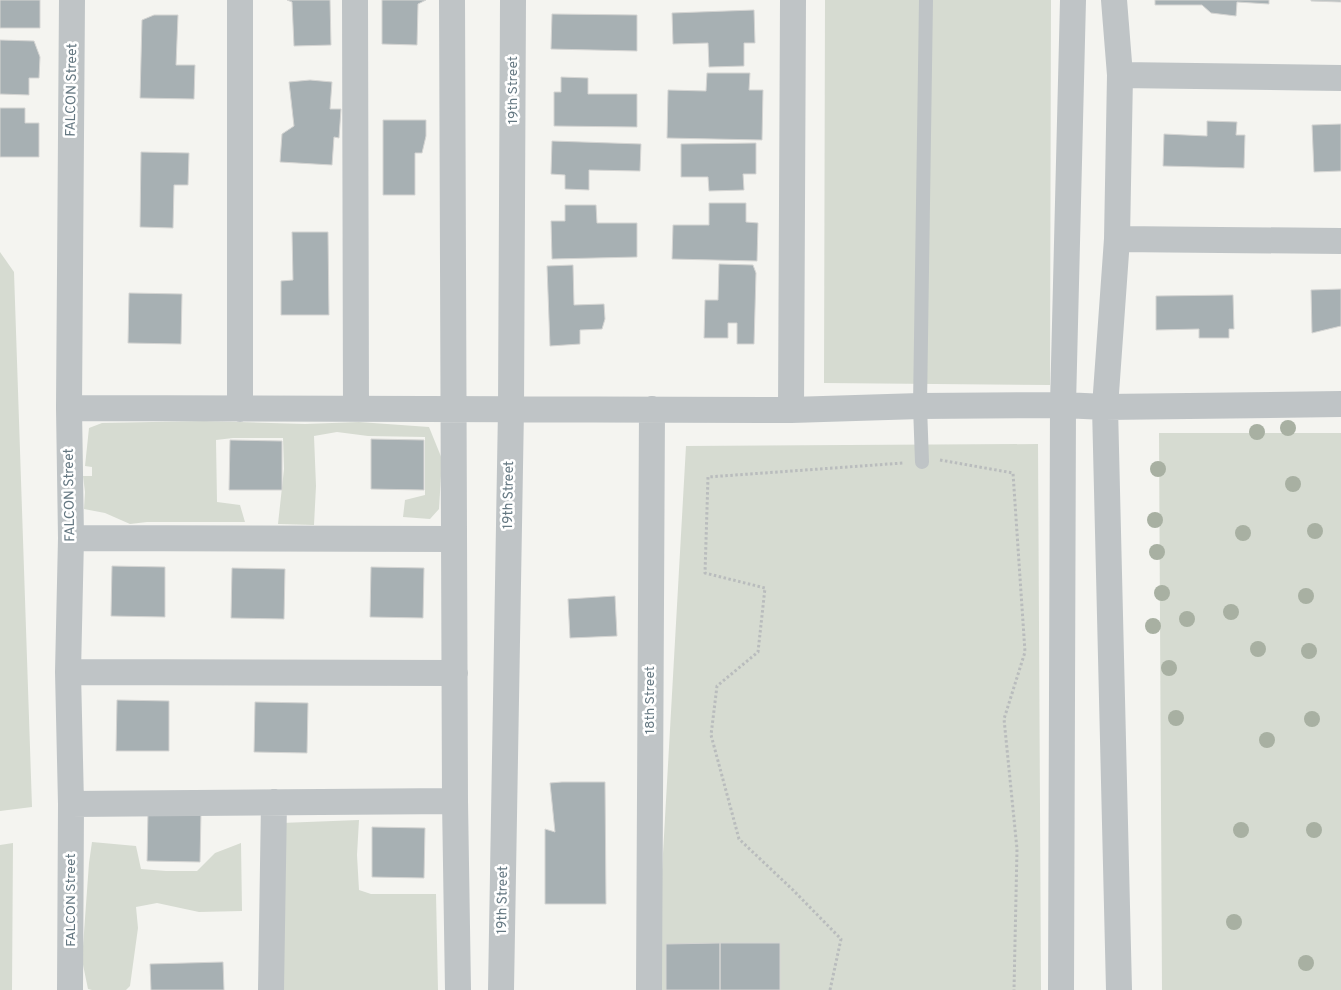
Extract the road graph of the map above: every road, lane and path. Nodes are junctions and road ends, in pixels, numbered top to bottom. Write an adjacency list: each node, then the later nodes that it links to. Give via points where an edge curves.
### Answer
1 (72, 0): 17 (street, FALCON Street)
2 (240, 0): 18 (street)
3 (355, 0): 20 (street)
4 (452, 0): 21 (street)
5 (513, 0): 22 (street, 19th Street)
6 (793, 0): 24 (street)
7 (926, 0): 16 (lane)
8 (1073, 0): 15 (street)
9 (1114, 0): 10 (street)
10 (1120, 75): 11 (street); 12 (street)
11 (1341, 78)
12 (1117, 239): 13 (street); 19 (street)
13 (1341, 241)
14 (1341, 404): 19 (street)
15 (1063, 405): 16 (street); 19 (street); 40 (street)
16 (920, 406): 24 (street); 25 (lane)
17 (68, 408): 18 (street); 26 (street, FALCON Street)
18 (240, 408): 20 (street)
19 (1105, 408): 41 (street)
20 (356, 409): 21 (street)
21 (454, 409): 22 (street); 27 (street)
22 (511, 409): 23 (street); 36 (street, 19th Street)
23 (652, 409): 24 (street); 37 (street, 18th Street)
24 (791, 410)
25 (922, 462): 38 (path, via 708,477 705,572 765,588 758,652 717,686 711,735 739,838 840,939); 39 (path, via 944,460 1013,473 1026,652 1004,719 1017,849)
26 (71, 538): 27 (street); 28 (street, FALCON Street)
27 (454, 539): 29 (street)
28 (68, 672): 29 (street); 32 (street, FALCON Street)
29 (455, 673): 30 (street)
30 (455, 801): 31 (street); 35 (street)
31 (274, 802): 32 (street); 34 (street)
32 (71, 804): 33 (street, FALCON Street)
33 (70, 990)
34 (271, 990)
35 (458, 990)
36 (502, 990)
37 (649, 990)
38 (830, 990)
39 (1014, 990)
40 (1061, 990)
41 (1119, 990)

